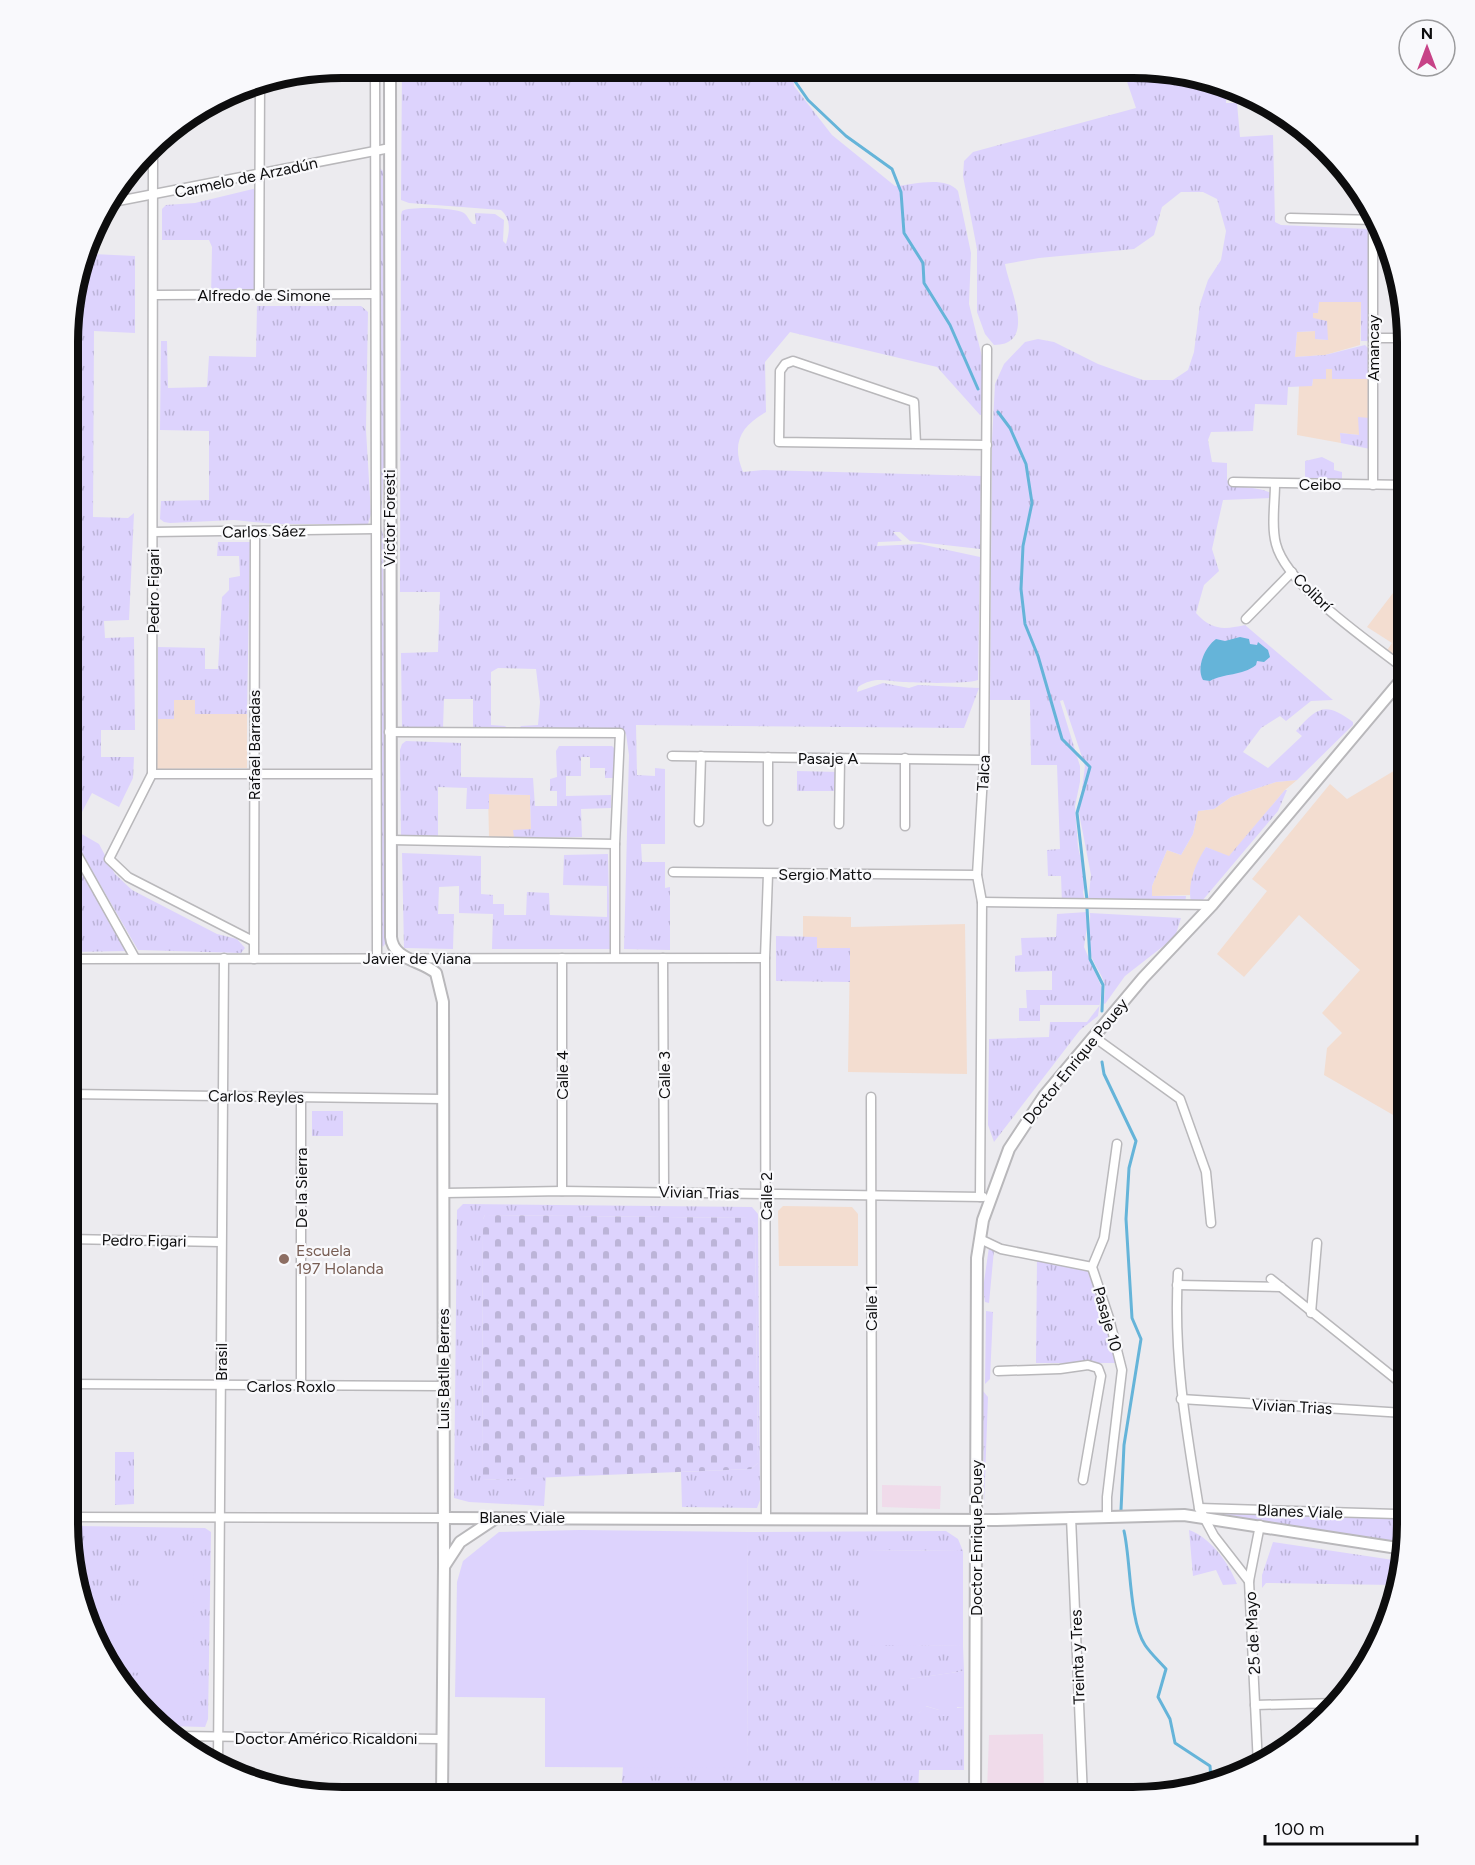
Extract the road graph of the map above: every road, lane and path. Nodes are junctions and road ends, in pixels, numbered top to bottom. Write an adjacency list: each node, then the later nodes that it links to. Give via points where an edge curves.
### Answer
1 (375, 78): 5 (street, Víctor Foresti)
2 (390, 78): 4 (street, Víctor Foresti)
3 (260, 91): 7 (street)
4 (390, 148): 5 (street, Carmelo de Arzadún); 32 (street, Víctor Foresti)
5 (375, 150): 7 (street, Carmelo de Arzadún); 14 (street, Víctor Foresti)
6 (153, 157): 8 (street, Pedro Figari)
7 (260, 174): 8 (street, Carmelo de Arzadún); 13 (street)
8 (154, 196): 9 (street, Carmelo de Arzadún); 15 (street, Pedro Figari)
9 (118, 202)
10 (1366, 217): 11 (street)
11 (1290, 218)
12 (1374, 234): 16 (street, Amancay)
13 (260, 294): 14 (street, Alfredo de Simone); 15 (street, Alfredo de Simone)
14 (374, 294): 25 (street, Víctor Foresti)
15 (154, 295): 27 (street, Pedro Figari)
16 (1373, 338): 17 (street); 23 (street, Amancay)
17 (1397, 338)
18 (987, 349): 20 (street, Talca)
19 (916, 444): 19 (street, via 779,442 780,371 793,361 914,402); 20 (street)
20 (987, 445): 38 (street, Talca)
21 (1233, 482): 22 (street, Ceibo)
22 (1275, 484): 23 (street, Ceibo); 28 (street, Colibrí, via 1275,541)
23 (1373, 485): 24 (street, Ceibo)
24 (1397, 485)
25 (375, 529): 26 (street, Carlos Sáez); 41 (street, Víctor Foresti)
26 (255, 531): 27 (street, Carlos Sáez); 40 (street, Rafael Barradas)
27 (153, 532): 39 (street, Pedro Figari)
28 (1292, 572): 29 (street); 30 (street, Colibrí, via 1310,592)
29 (1246, 619)
30 (1397, 664)
31 (1397, 684): 53 (street, Doctor Enrique Pouey)
32 (389, 732): 46 (street, Víctor Foresti); 47 (street, via 620,734)
33 (672, 756): 34 (street, Pasaje A)
34 (701, 756): 35 (street, Pasaje A); 43 (street)
35 (768, 757): 36 (street, Pasaje A); 42 (street)
36 (840, 758): 37 (street, Pasaje A); 44 (street)
37 (904, 758): 38 (street, Pasaje A); 45 (street)
38 (984, 760): 51 (street, Talca)
39 (152, 774): 40 (street); 54 (street, Pedro Figari, via 109,859 128,877)
40 (254, 774): 41 (street); 54 (street, Rafael Barradas)
41 (376, 774): 55 (street, Víctor Foresti)
42 (768, 821)
43 (699, 822)
44 (839, 824)
45 (905, 826)
46 (391, 840): 47 (street); 64 (street, Víctor Foresti, via 392,945)
47 (615, 844): 56 (street)
48 (78, 856): 57 (street)
49 (673, 872): 50 (street, Sergio Matto)
50 (768, 874): 51 (street, Sergio Matto); 61 (street, Calle 2)
51 (977, 875): 52 (street, Talca)
52 (982, 902): 53 (street); 77 (street, Talca)
53 (1212, 905): 65 (street, Doctor Enrique Pouey)
54 (253, 942): 63 (street, Rafael Barradas)
55 (377, 957): 63 (street, Javier de Viana); 64 (street, Javier de Viana)
56 (615, 957): 59 (street, Javier de Viana); 60 (street, Javier de Viana)
57 (135, 958): 58 (street, Javier de Viana); 62 (street, Javier de Viana)
58 (224, 958): 63 (street, Javier de Viana); 67 (street, Brasil)
59 (562, 958): 64 (street, Javier de Viana); 72 (street, Calle 4)
60 (663, 958): 61 (street, Javier de Viana); 73 (street, Calle 3)
61 (765, 958): 75 (street, Calle 2)
62 (78, 959)
63 (254, 959)
64 (409, 959): 70 (street, Luis Batlle Berres, via 431,968 440,980)
65 (1094, 1037): 77 (street, Doctor Enrique Pouey, via 1024,1124); 78 (street, via 1180,1099 1206,1172)
66 (78, 1094): 67 (street, Carlos Reyles)
67 (222, 1095): 68 (street, Carlos Reyles); 81 (street, Brasil)
68 (302, 1097): 70 (street, Carlos Reyles); 93 (street, De la Sierra)
69 (871, 1097): 76 (street, Calle 1)
70 (444, 1099): 74 (street, Luis Batlle Berres)
71 (1117, 1144): 83 (street, Pasaje 10, via 1104,1238)
72 (562, 1191): 73 (street, Vivian Trias); 74 (street, Vivian Trias)
73 (664, 1192): 75 (street, Vivian Trias)
74 (444, 1193): 94 (street, Luis Batlle Berres)
75 (766, 1193): 76 (street, Vivian Trias); 107 (street, Calle 2)
76 (870, 1194): 77 (street, Vivian Trias); 108 (street, Calle 1)
77 (985, 1198): 80 (street, Doctor Enrique Pouey)
78 (1211, 1223)
79 (78, 1239): 81 (street, Pedro Figari)
80 (980, 1239): 83 (street, via 1001,1249); 109 (street, Doctor Enrique Pouey, via 976,1278)
81 (220, 1242): 92 (street, Brasil)
82 (1317, 1243): 88 (street)
83 (1092, 1267): 98 (street, Pasaje 10, via 1122,1370)
84 (1178, 1273): 86 (street, 25 de Mayo)
85 (1271, 1279): 87 (street)
86 (1177, 1285): 87 (street); 95 (street, 25 de Mayo)
87 (1281, 1287): 88 (street)
88 (1311, 1313): 90 (street)
89 (998, 1371): 97 (street, via 1088,1365 1098,1368 1101,1376)
90 (1397, 1380)
91 (78, 1384): 92 (street, Carlos Roxlo)
92 (221, 1386): 93 (street, Carlos Roxlo); 103 (street, Brasil)
93 (301, 1386): 94 (street, Carlos Roxlo)
94 (443, 1386): 106 (street, Luis Batlle Berres)
95 (1181, 1399): 96 (street, Vivian Trias); 99 (street, 25 de Mayo)
96 (1397, 1413)
97 (1083, 1480)
98 (1107, 1497): 105 (street, Pasaje 10); 105 (street, Pasaje 10)
99 (1200, 1512): 100 (street, Blanes Viale); 105 (street, Blanes Viale); 110 (street, Blanes Viale); 113 (street, 25 de Mayo)
100 (1397, 1515)
101 (500, 1516): 106 (street, Blanes Viale); 107 (street, Blanes Viale); 112 (street, via 468,1534)
102 (78, 1517): 103 (street, Blanes Viale)
103 (221, 1517): 106 (street, Blanes Viale); 117 (street, Brasil)
104 (1071, 1517): 105 (street, Blanes Viale); 109 (street, Blanes Viale); 123 (street, Treinta y Tres)
105 (1107, 1517)
106 (444, 1518): 112 (street, Luis Batlle Berres)
107 (766, 1518): 108 (street, Blanes Viale)
108 (872, 1519): 109 (street, Blanes Viale)
109 (976, 1520): 122 (street, Doctor Enrique Pouey)
110 (1260, 1526): 111 (street, Blanes Viale); 113 (street)
111 (1396, 1548)
112 (444, 1565): 118 (street, Luis Batlle Berres)
113 (1249, 1581): 115 (street, 25 de Mayo)
114 (1326, 1703): 115 (street)
115 (1255, 1705): 120 (street, 25 de Mayo)
116 (186, 1736): 117 (street, Doctor Américo Ricaldoni)
117 (218, 1737): 118 (street, Doctor Américo Ricaldoni); 119 (street, Brasil)
118 (442, 1739): 121 (street, Luis Batlle Berres)
119 (218, 1756)
120 (1258, 1756)
121 (442, 1787)
122 (975, 1787)
123 (1083, 1787)

